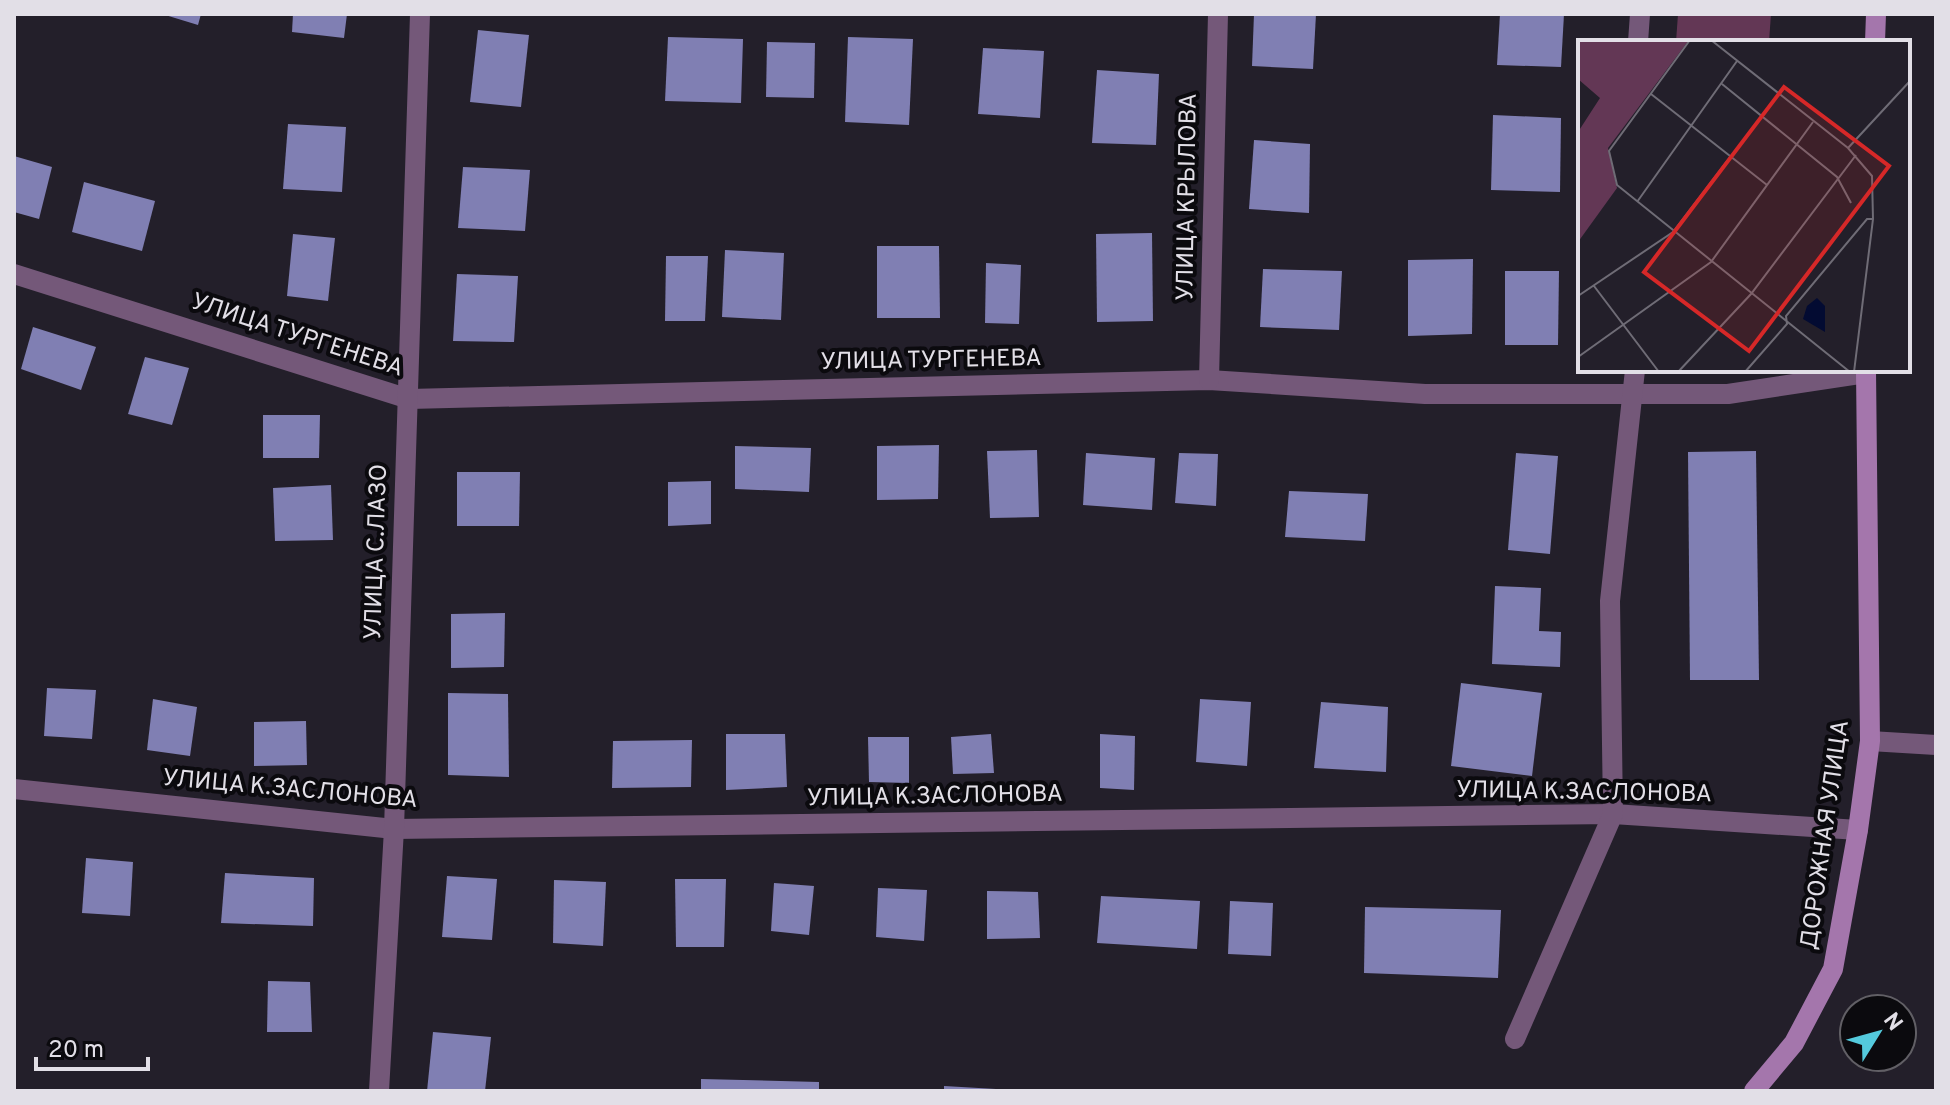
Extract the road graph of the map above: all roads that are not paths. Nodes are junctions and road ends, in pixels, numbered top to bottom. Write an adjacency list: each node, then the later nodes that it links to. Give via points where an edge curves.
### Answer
1 (420, 14): 12 (street, УЛИЦА С.ЛАЗО)
2 (1218, 14): 10 (street, УЛИЦА КРЫЛОВА)
3 (1640, 14): 5 (street)
4 (1876, 14): 6 (street)
5 (1638, 40)
6 (1875, 40)
7 (14, 274): 12 (street, УЛИЦА ТУРГЕНЕВА)
8 (1635, 372): 11 (street)
9 (1866, 372): 11 (street, УЛИЦА ТУРГЕНЕВА, via 1728,394); 13 (street, ДОРОЖНАЯ УЛИЦА)
10 (1209, 380): 11 (street, УЛИЦА ТУРГЕНЕВА, via 1425,394); 12 (street, УЛИЦА ТУРГЕНЕВА)
11 (1635, 395): 16 (street, via 1610,601)
12 (409, 399): 17 (street, УЛИЦА С.ЛАЗО)
13 (1870, 741): 14 (street); 18 (street, ДОРОЖНАЯ УЛИЦА)
14 (1936, 745)
15 (14, 789): 17 (street, УЛИЦА К.ЗАСЛОНОВА)
16 (1613, 814): 17 (street, УЛИЦА К.ЗАСЛОНОВА); 18 (street, УЛИЦА К.ЗАСЛОНОВА); 19 (street)
17 (394, 829): 20 (street, УЛИЦА С.ЛАЗО)
18 (1858, 830): 21 (street, ДОРОЖНАЯ УЛИЦА, via 1833,969 1794,1043)
19 (1515, 1039)
20 (379, 1091)
21 (1754, 1091)

